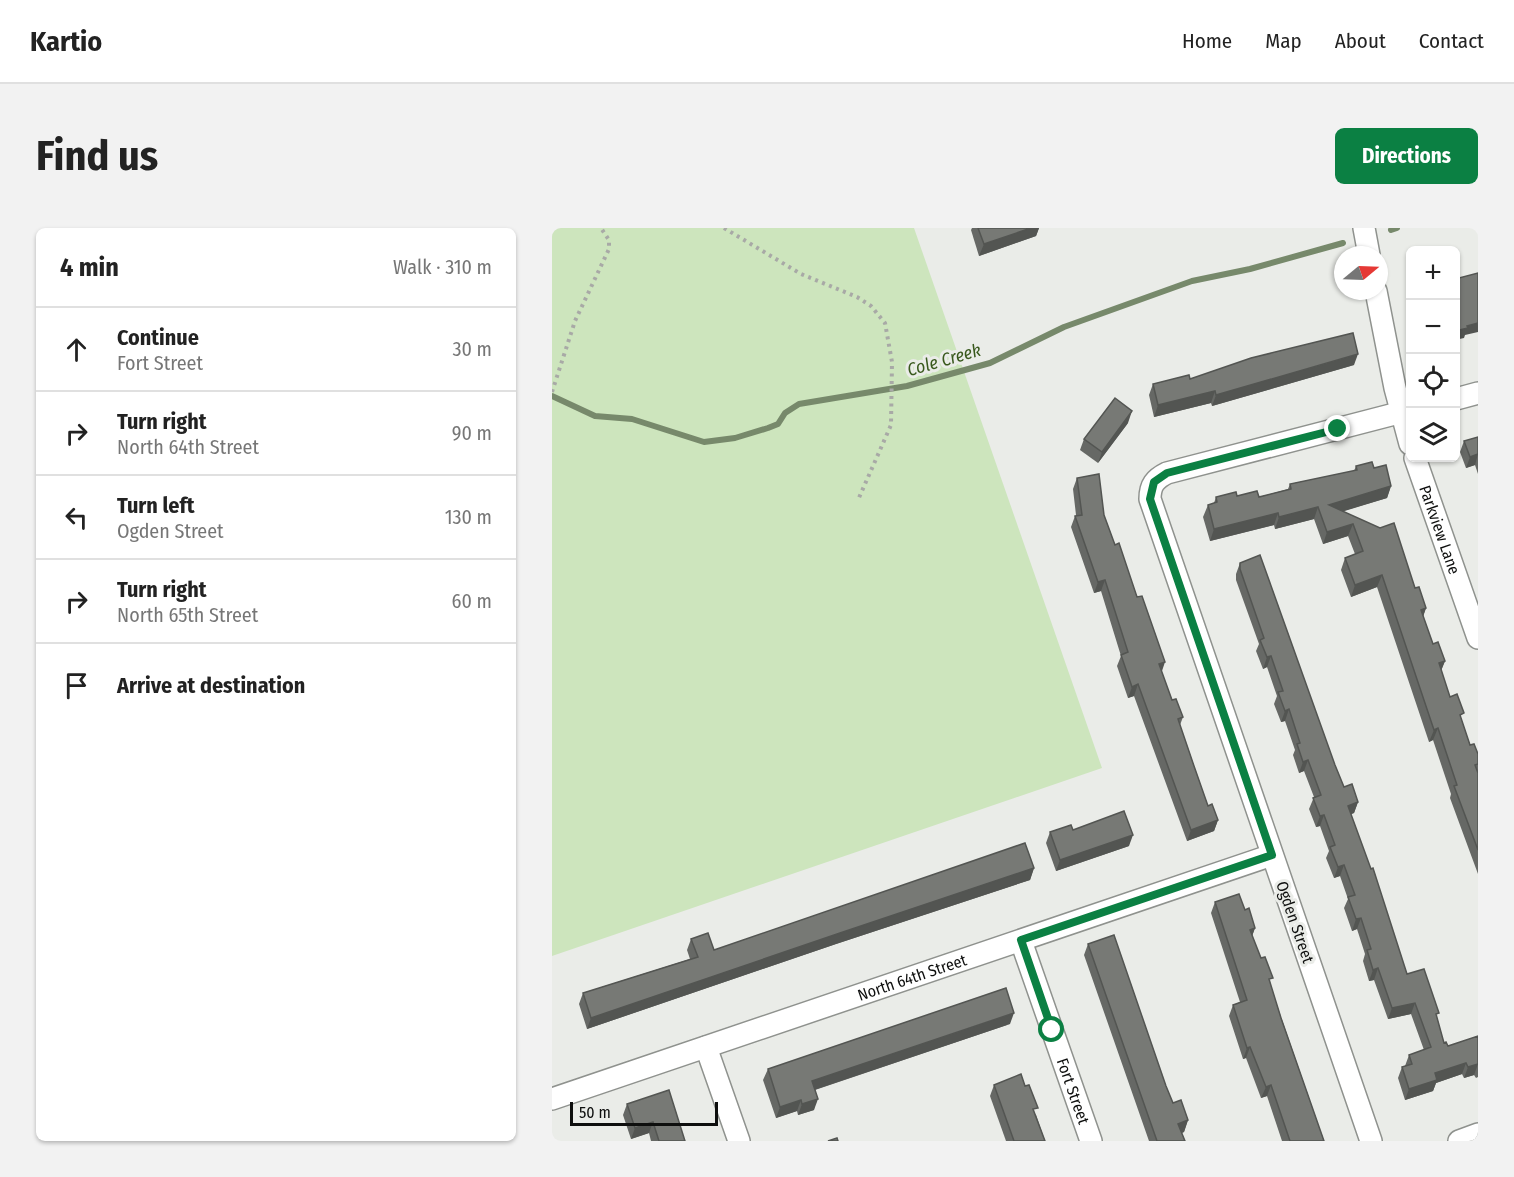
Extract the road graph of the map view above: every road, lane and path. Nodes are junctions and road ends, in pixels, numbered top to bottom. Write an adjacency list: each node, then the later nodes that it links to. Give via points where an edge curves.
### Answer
1 (601, 228): 6 (path, via 609,240 609,249 581,306)
2 (724, 228): 11 (path, via 801,274 871,306 885,323 892,362 893,412 887,438)
3 (1364, 228): 4 (street)
4 (1367, 246)
5 (1378, 300): 9 (street)
6 (552, 393)
7 (1478, 393): 8 (street)
8 (1460, 398)
9 (1406, 412): 13 (street, Ogden Street, via 1167,473 1154,482 1150,499)
10 (1416, 462): 12 (street, Parkview Lane)
11 (858, 500)
12 (1478, 638)
13 (1272, 855): 14 (street, North 64th Street); 20 (street, Ogden Street)
14 (1021, 940): 15 (street, North 64th Street); 19 (street, Fort Street)
15 (706, 1047): 16 (street, North 64th Street); 18 (street)
16 (552, 1099)
17 (1478, 1134): 21 (street)
18 (739, 1141)
19 (1091, 1141)
20 (1371, 1141)
21 (1459, 1141)

